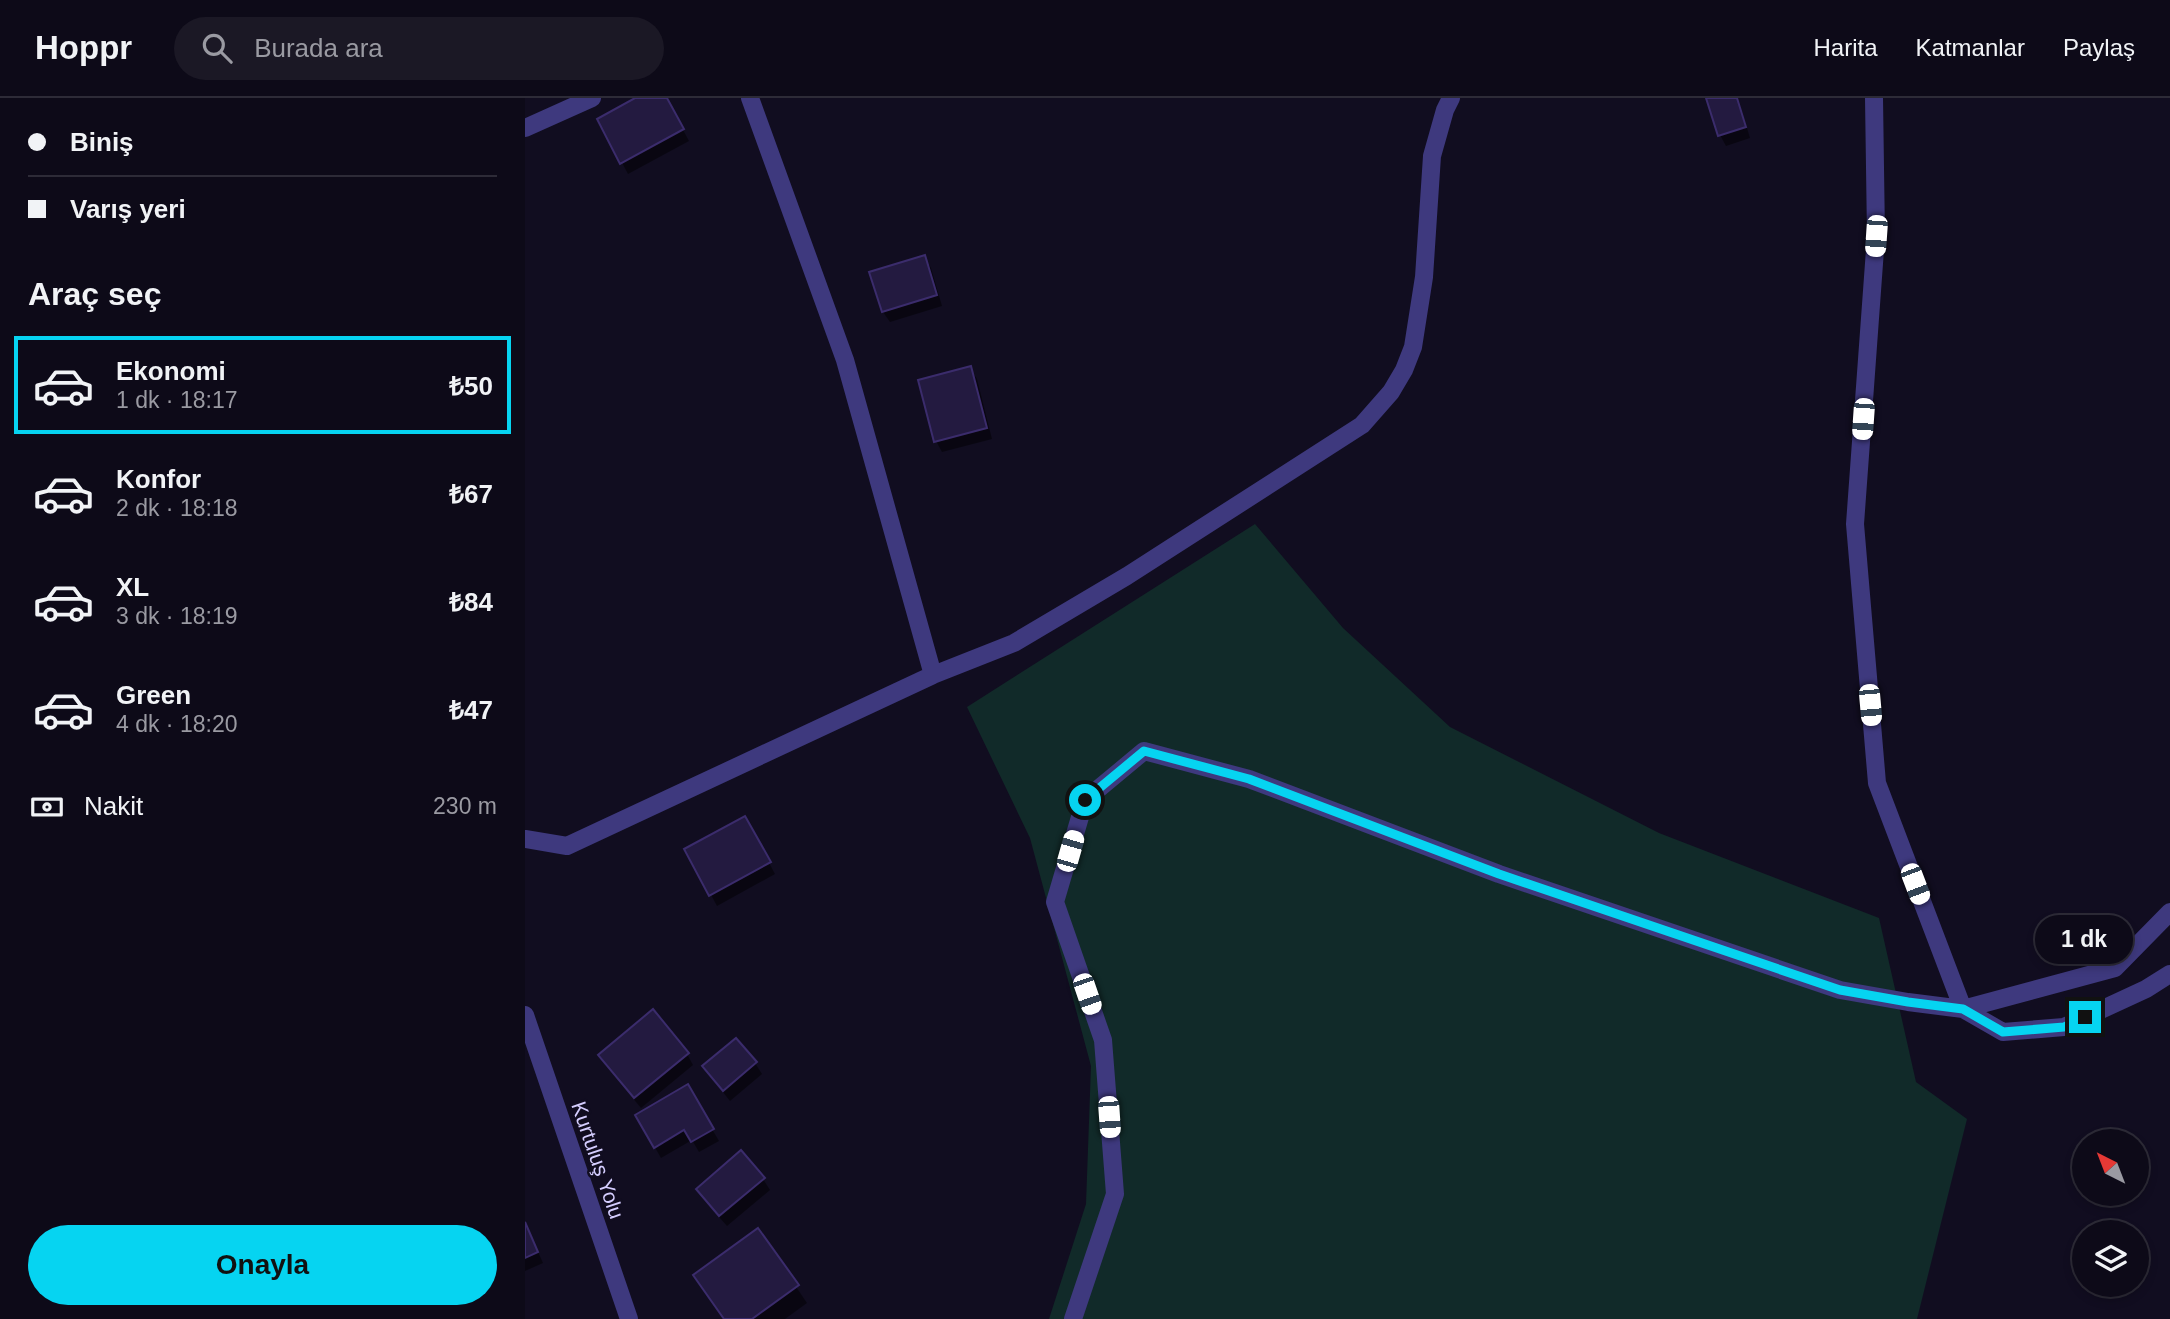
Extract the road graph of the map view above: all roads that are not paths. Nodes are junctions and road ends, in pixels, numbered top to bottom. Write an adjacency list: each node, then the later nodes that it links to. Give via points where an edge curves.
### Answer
1 (593, 98): 5 (street)
2 (750, 98): 6 (street, via 845,359)
3 (1451, 98): 6 (street, via 1432,156 1424,277 1413,347 1404,370 1377,410 1344,439 1127,576 1014,643)
4 (1874, 98): 10 (street, via 1876,236 1855,524 1877,783)
5 (525, 128)
6 (933, 675): 7 (street, via 567,846)
7 (525, 839)
8 (2170, 912): 10 (street, via 2115,968)
9 (2170, 974): 10 (street, via 2064,1027 2003,1032)
10 (1963, 1009): 13 (street, via 1840,990 1499,874 1249,779 1144,751 1085,800 1055,902 1103,1040 1115,1194)
11 (525, 1015): 12 (street, Kurtuluş Yolu)
12 (629, 1319)
13 (1073, 1319)

